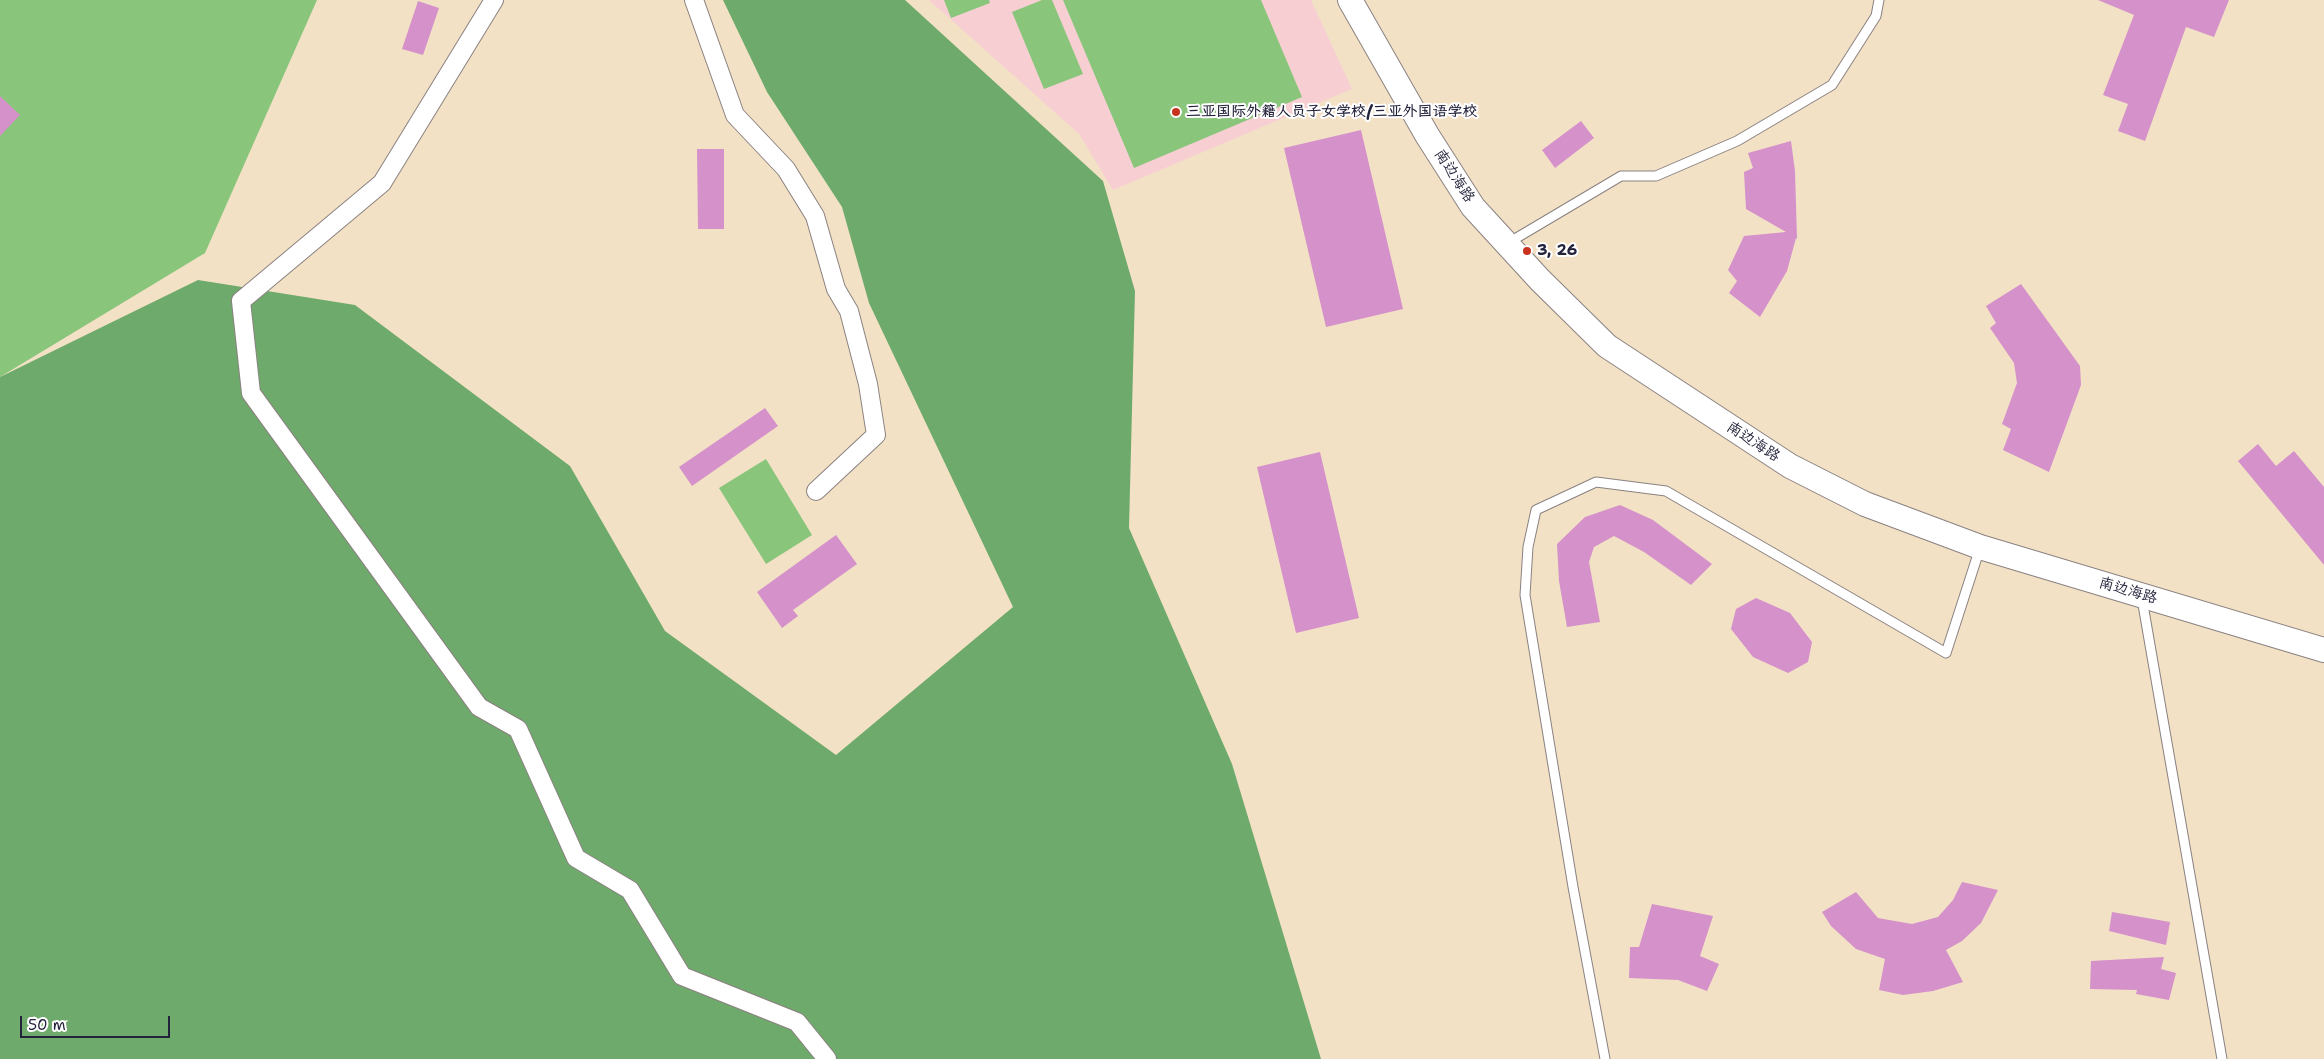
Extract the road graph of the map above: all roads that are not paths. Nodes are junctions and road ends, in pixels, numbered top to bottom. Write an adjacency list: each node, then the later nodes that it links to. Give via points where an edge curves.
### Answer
1 (494, 0): 10 (street, via 382,183 241,301 251,393 479,708 518,729 576,858 630,890 682,976 797,1022)
2 (694, 0): 6 (street, via 735,115 786,169 815,216 836,289 848,311 868,384 876,435)
3 (1350, 0): 5 (street, 南边海路, via 1427,135 1473,207)
4 (1880, 0): 5 (lane, via 1876,16 1832,85 1736,141 1656,176 1621,176)
5 (1507, 244): 7 (street, 南边海路, via 1607,346 1790,466 1865,504)
6 (816, 490)
7 (1980, 548): 8 (street, 南边海路); 11 (lane, via 1946,653 1666,491 1596,482 1536,510 1528,547 1524,595)
8 (2142, 595): 9 (street, 南边海路); 12 (lane)
9 (2324, 650)
10 (827, 1059)
11 (1605, 1059)
12 (2222, 1059)

